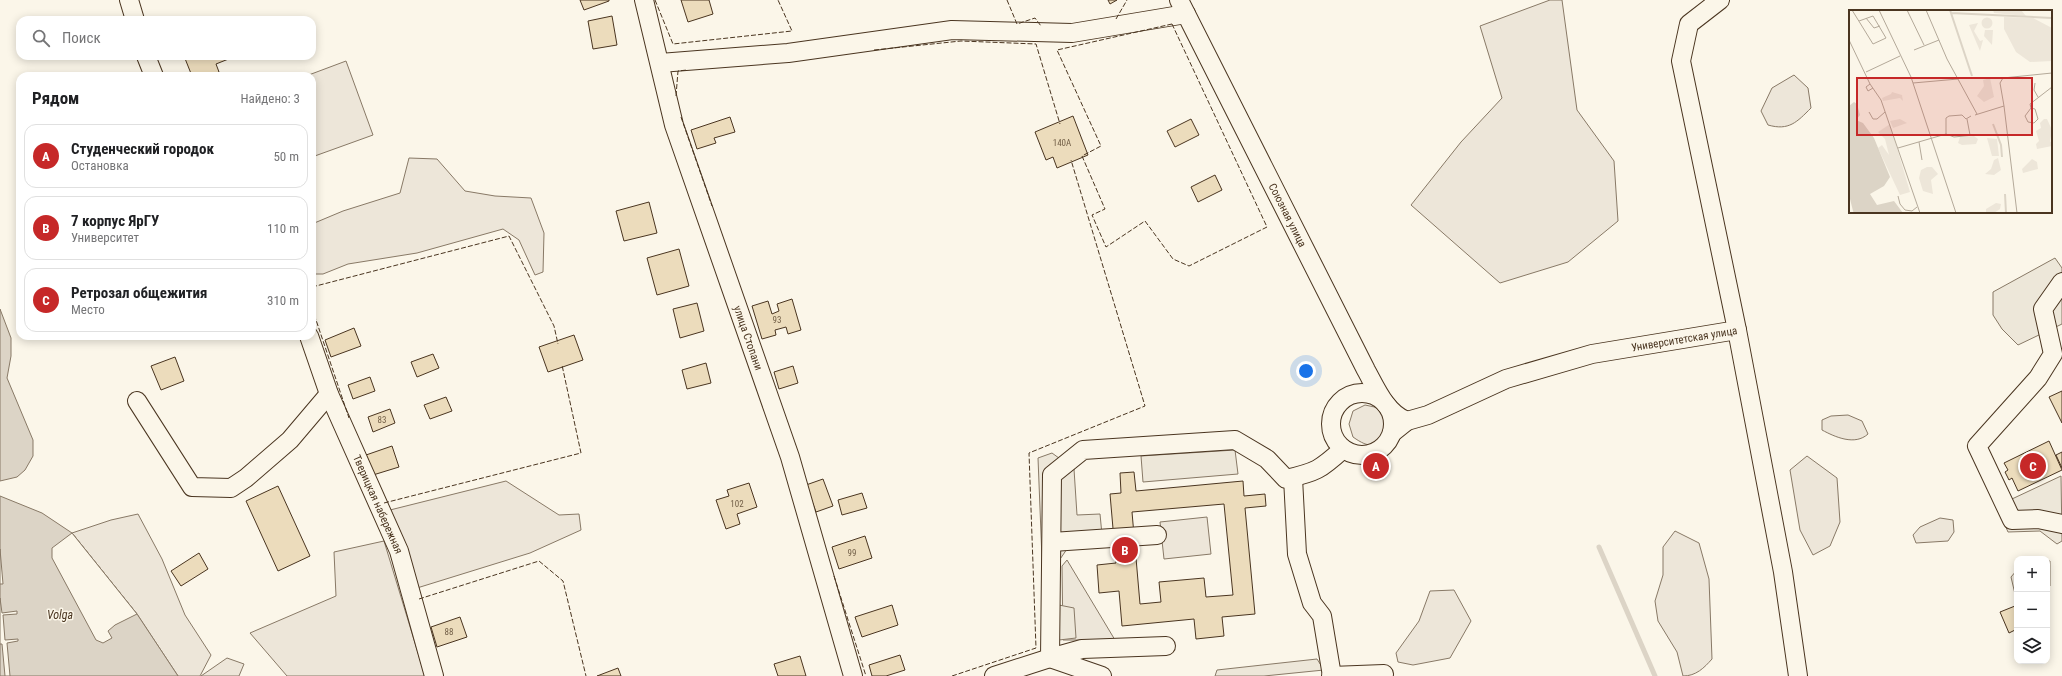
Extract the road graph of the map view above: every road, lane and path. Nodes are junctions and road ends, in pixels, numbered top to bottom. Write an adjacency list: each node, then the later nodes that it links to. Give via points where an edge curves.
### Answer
1 (129, 0): 5 (street)
2 (644, 0): 6 (street, улица Стопани)
3 (1720, 0): 8 (street, Университетская улица, via 1689,24 1681,61)
4 (1182, 7): 6 (street, via 1072,33 952,30 788,53); 13 (street, Союзная улица, via 1366,370)
5 (134, 16)
6 (660, 63): 25 (street, улица Стопани, via 674,125 790,457)
7 (2062, 282): 10 (street, via 2043,308)
8 (1737, 330): 14 (street, Университетская улица, via 1592,354 1506,379 1428,415); 29 (street, via 1783,572)
9 (310, 340): 11 (street, Тверицкая набережная)
10 (2058, 356): 18 (street, via 1977,446 2012,520 2038,519)
11 (330, 394): 12 (street, via 290,440 231,488 192,487); 24 (street, Тверицкая набережная, via 399,551)
12 (137, 401)
13 (1386, 404): 14 (street, Союзная улица); 15 (street, via 1392,418); 16 (street, via 1378,397 1358,393 1348,396 1339,403 1330,422 1336,442)
14 (1407, 421): 15 (street, Университетская улица)
15 (1392, 433): 16 (street, via 1384,446 1372,454 1362,456)
16 (1343, 449): 17 (street, via 1322,469)
17 (1293, 478): 20 (street, via 1286,479 1267,459 1235,440 1083,450 1052,475); 28 (street, via 1297,554 1312,603 1322,616)
18 (2062, 524)
19 (1157, 535): 20 (street)
20 (1052, 542): 22 (street)
21 (1166, 646): 22 (street, via 1082,649)
22 (1050, 658): 26 (street); 27 (street)
23 (1384, 674): 28 (street)
24 (434, 676)
25 (853, 676)
26 (994, 676)
27 (1102, 676)
28 (1331, 676)
29 (1798, 676)

